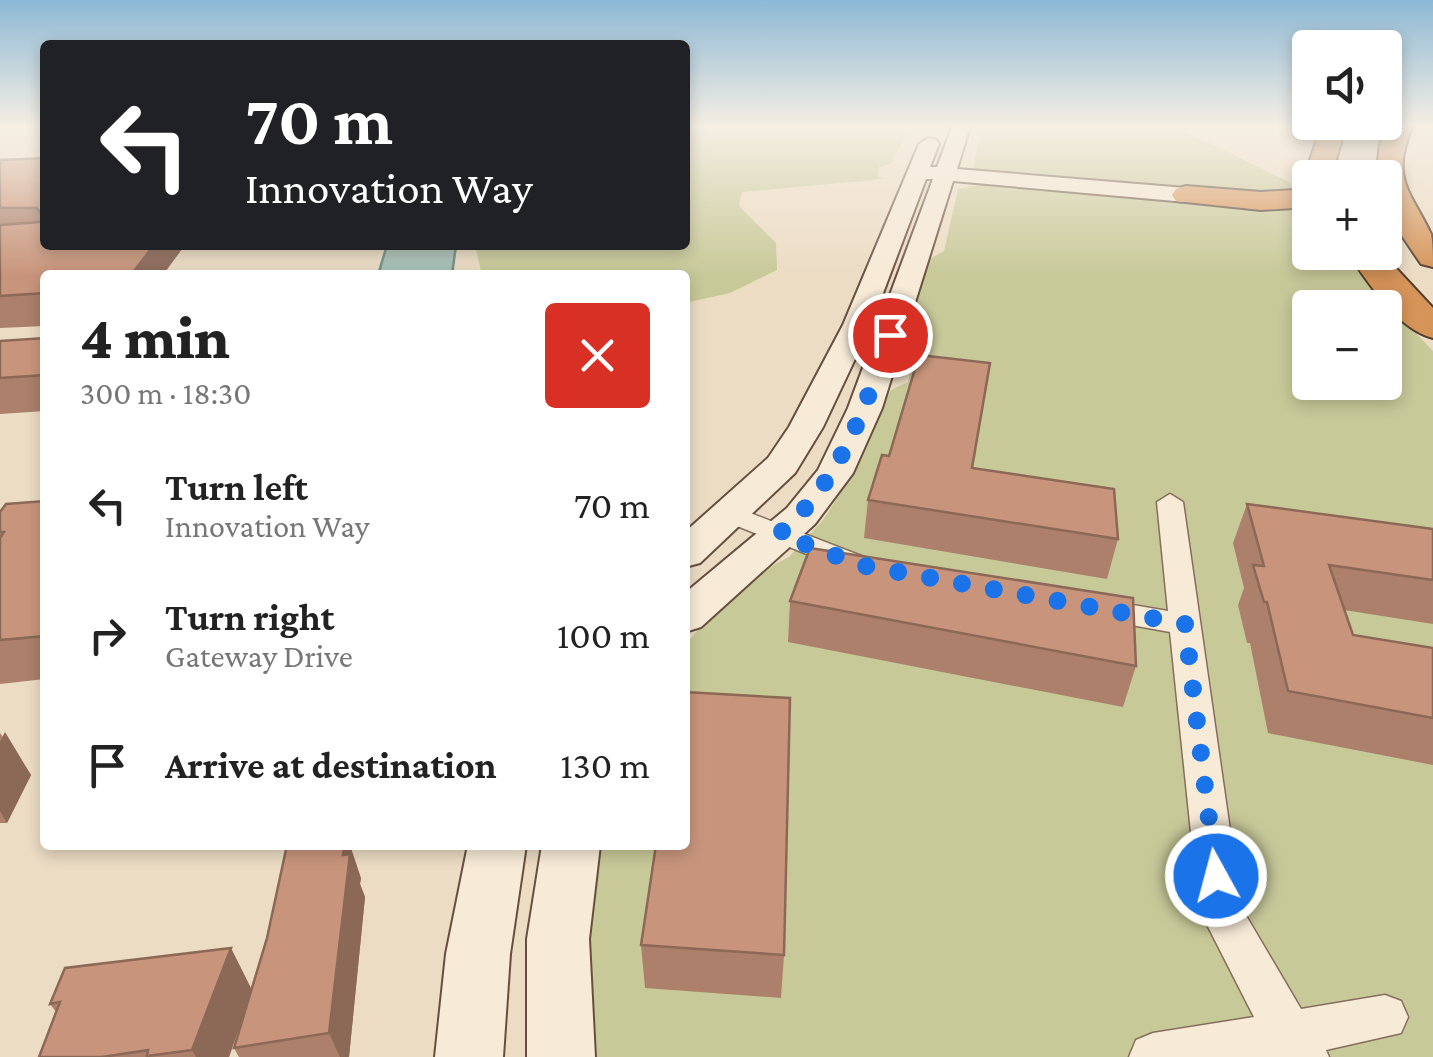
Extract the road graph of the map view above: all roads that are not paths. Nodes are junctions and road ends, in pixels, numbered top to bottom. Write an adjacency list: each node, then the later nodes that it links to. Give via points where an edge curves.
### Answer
1 (930, 176): 12 (street)
2 (931, 176): 13 (street)
3 (946, 176): 6 (street)
4 (1389, 176): 9 (highway, via 1400,213)
5 (1407, 176): 8 (highway)
6 (1187, 197): 7 (highway)
7 (1292, 199)
8 (1433, 224)
9 (1433, 256)
10 (1378, 270): 11 (highway)
11 (1433, 326)
12 (840, 360): 13 (street); 15 (street, via 782,466)
13 (880, 366): 16 (street, via 835,472)
14 (1170, 502): 21 (street)
15 (732, 514): 16 (street); 17 (street)
16 (779, 534): 18 (street); 20 (street)
17 (690, 550)
18 (876, 568)
19 (1078, 605): 21 (street)
20 (690, 614)
21 (1185, 624): 25 (street, via 1220,909)
22 (496, 850): 26 (street)
23 (570, 850): 27 (street, via 558,939)
24 (1385, 1017): 25 (street)
25 (1297, 1046): 28 (street)
26 (469, 1057)
27 (561, 1057)
28 (1153, 1057)

